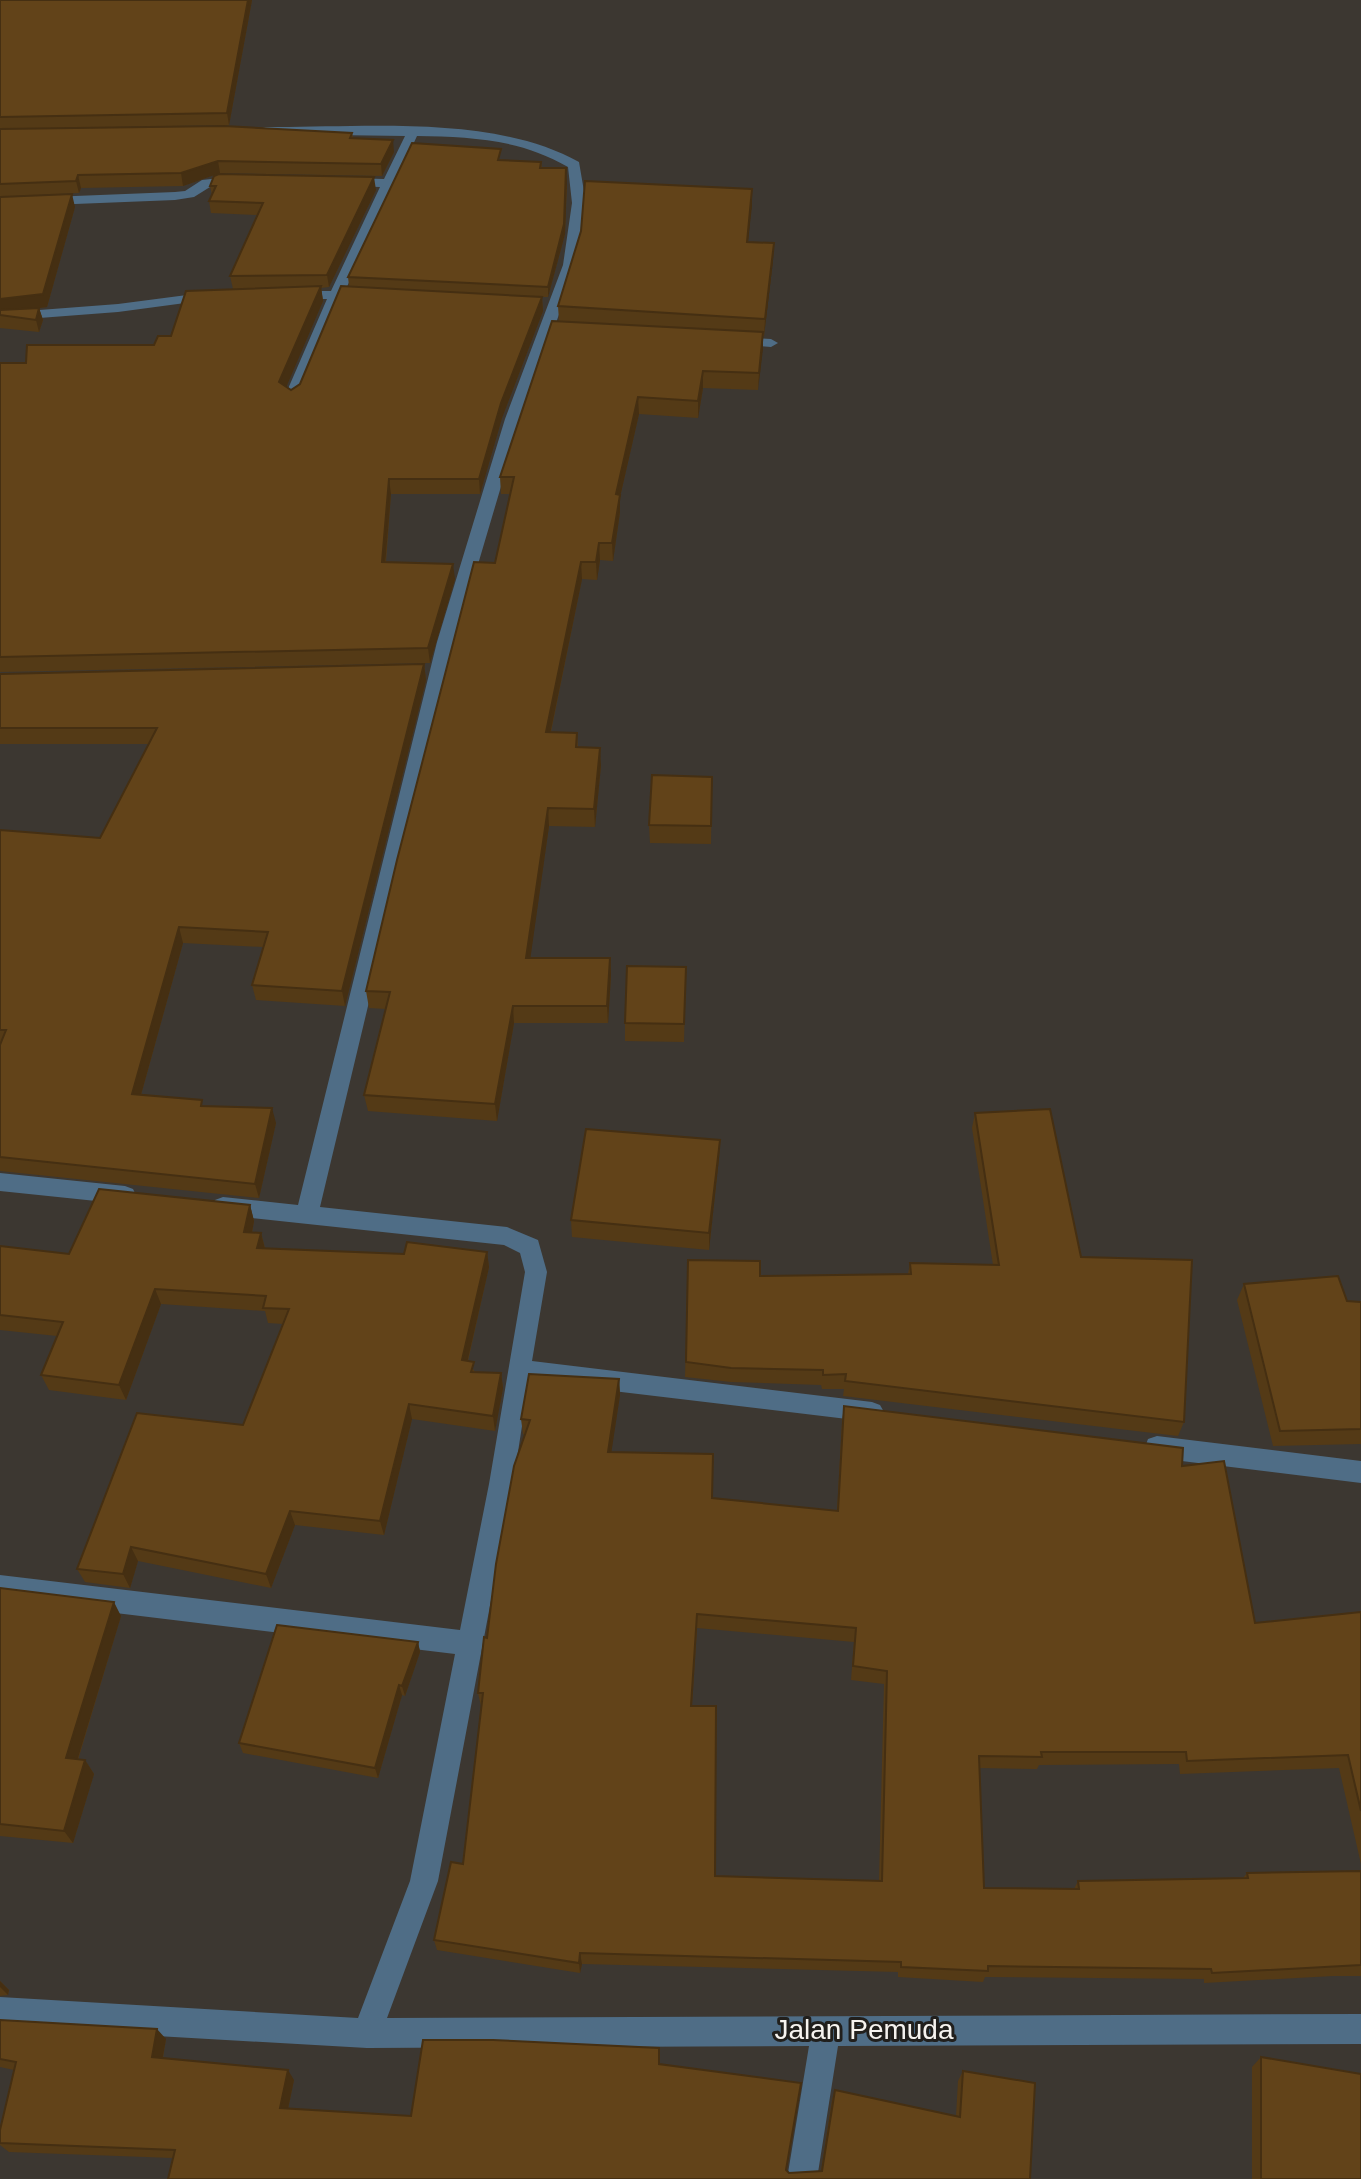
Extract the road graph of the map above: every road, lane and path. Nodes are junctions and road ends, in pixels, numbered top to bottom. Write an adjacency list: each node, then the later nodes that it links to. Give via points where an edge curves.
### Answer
1 (250, 131): 2 (street)
2 (413, 132): 5 (street); 18 (street, via 480,133 548,150 574,165 577,215 570,265 548,305 552,330 513,419 432,671)
3 (254, 180): 6 (street, via 220,180 175,196)
4 (336, 182): 5 (street)
5 (390, 183): 7 (street)
6 (0, 203)
7 (337, 294): 9 (street); 10 (street); 14 (street)
8 (226, 295): 11 (street)
9 (281, 295)
10 (377, 296)
11 (0, 317)
12 (718, 340): 13 (street)
13 (771, 343)
14 (292, 398)
15 (0, 1182): 16 (street)
16 (147, 1198)
17 (200, 1203): 18 (street)
18 (307, 1215): 19 (street, via 507,1236 530,1247 536,1272)
19 (519, 1370): 20 (street); 24 (street)
20 (903, 1416)
21 (1135, 1444): 22 (street)
22 (1361, 1472)
23 (0, 1587): 24 (street)
24 (470, 1644): 28 (street, via 424,1881)
25 (0, 2012): 28 (street, Jalan Pemuda)
26 (826, 2029): 27 (street, Jalan Pemuda); 28 (street, Jalan Pemuda); 29 (street)
27 (1361, 2029)
28 (367, 2033)
29 (802, 2179)

